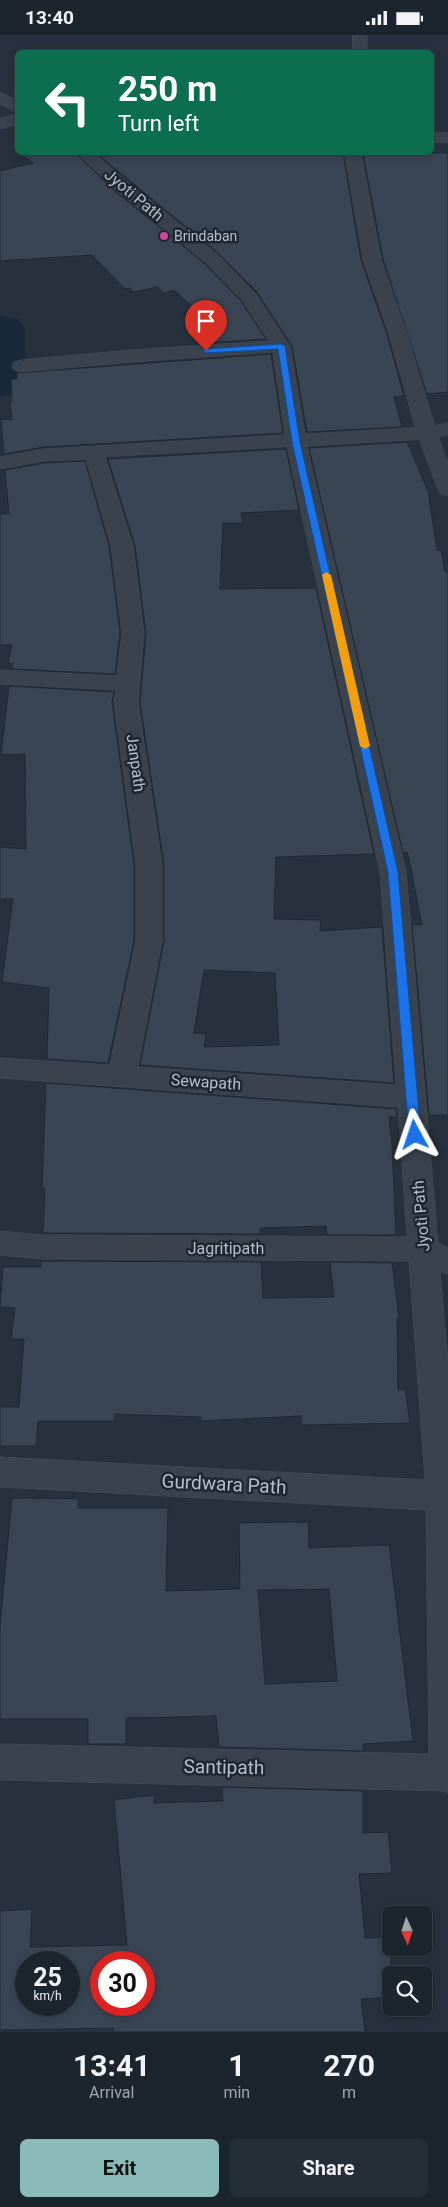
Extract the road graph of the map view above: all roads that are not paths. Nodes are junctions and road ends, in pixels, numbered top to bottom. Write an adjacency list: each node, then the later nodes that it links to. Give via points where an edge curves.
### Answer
1 (360, 35): 2 (street)
2 (360, 50)
3 (0, 97): 4 (street)
4 (15, 106)
5 (15, 120): 6 (street)
6 (0, 125)
7 (434, 137): 8 (street)
8 (448, 138)
9 (86, 155): 11 (street, Jyoti Path, via 211,258 249,297)
10 (354, 155): 14 (street, via 372,259)
11 (281, 346): 12 (street); 15 (street, Jyoti Path)
12 (21, 366)
13 (448, 429): 14 (street)
14 (427, 433): 15 (street); 18 (street)
15 (296, 442): 16 (street); 23 (street, Jyoti Path, via 393,872)
16 (94, 453): 17 (street, via 44,455); 20 (street, Janpath, via 122,547 133,633)
17 (0, 463)
18 (448, 489)
19 (0, 677): 20 (street)
20 (128, 684): 22 (street, Janpath, via 126,702 149,865 149,941)
21 (0, 1068): 22 (street, Sewapath)
22 (122, 1076): 23 (street, Sewapath)
23 (411, 1097): 25 (street, Jyoti Path)
24 (0, 1243): 25 (street, Jagritipath, via 42,1247)
25 (436, 1256): 27 (street, Jyoti Path)
26 (0, 1472): 27 (street, Gurdwara Path)
27 (445, 1497): 29 (street, Jyoti Path)
28 (0, 1762): 29 (street, Santipath)
29 (448, 1774)

